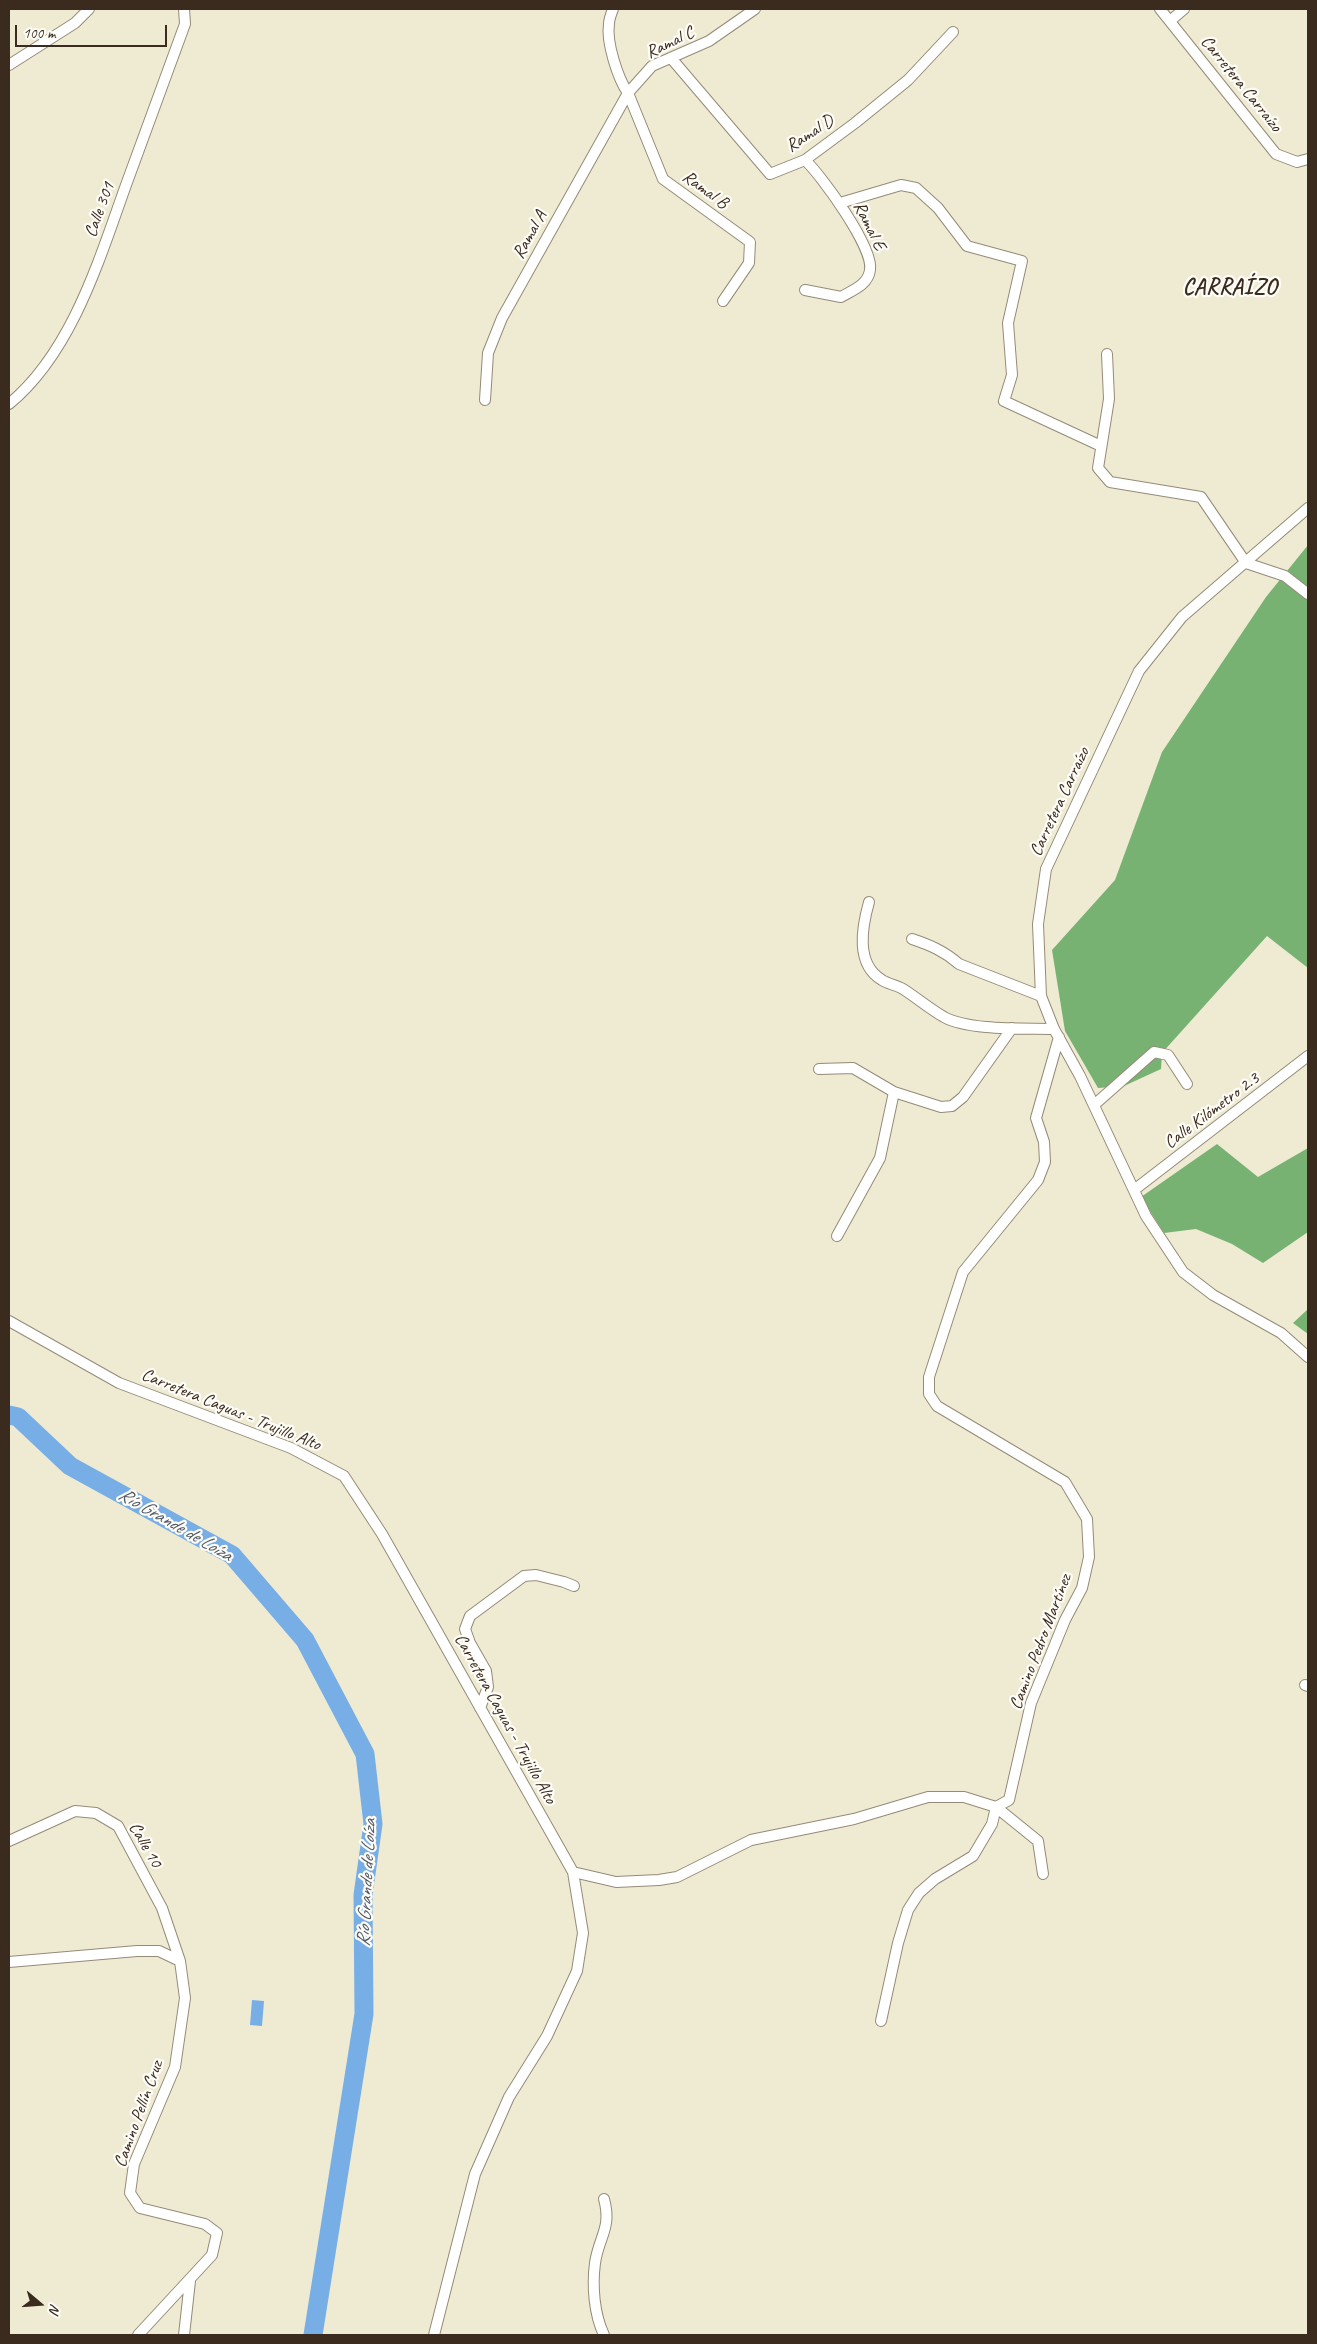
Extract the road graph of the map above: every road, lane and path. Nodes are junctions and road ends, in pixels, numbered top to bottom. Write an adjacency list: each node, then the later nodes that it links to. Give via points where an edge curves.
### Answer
1 (89, 9): 10 (street, via 74,23)
2 (184, 9): 19 (street, Calle 301, via 185,24 92,278 60,343 24,392)
3 (613, 9): 11 (street, via 608,25 610,41 622,84)
4 (755, 9): 9 (street, Ramal C, via 709,42)
5 (1160, 9): 7 (street, Carretera Carraízo)
6 (1184, 9): 7 (street)
7 (1170, 21): 12 (street, Carretera Carraízo, via 1276,154 1297,162)
8 (953, 32): 13 (street, Ramal D, via 908,80)
9 (671, 58): 11 (street, Ramal C, via 652,66); 13 (street, Ramal D, via 770,174)
10 (9, 65)
11 (628, 93): 16 (street, Ramal B, via 663,179 750,242 749,263); 18 (street, Ramal A, via 502,318 488,353)
12 (1308, 159)
13 (804, 160): 14 (street, Ramal E)
14 (840, 203): 15 (street, Ramal E, via 868,253 871,269 865,283 841,297); 20 (street, via 902,185 916,188 938,208 967,246 1022,261 1008,322 1012,375 1004,401)
15 (805, 290)
16 (724, 301)
17 (1107, 354): 20 (street, via 1109,398)
18 (485, 400)
19 (9, 404)
20 (1101, 446): 22 (street, via 1098,468 1110,482 1201,497)
21 (1308, 508): 22 (street, Carretera Carraízo)
22 (1246, 563): 23 (street, via 1285,576); 26 (street, Carretera Carraízo, via 1182,617 1139,671 1046,868 1038,924)
23 (1308, 594)
24 (867, 908): 27 (street, via 861,942 871,971 945,1017 962,1023)
25 (912, 939): 26 (street, via 930,945 959,964)
26 (1041, 996): 28 (street, Carretera Carraízo)
27 (1012, 1028): 28 (street); 32 (street, via 963,1097 952,1106 941,1107)
28 (1057, 1033): 33 (street, Carretera Carraízo); 40 (street, Camino Pedro Martínez, via 1036,1118 1044,1142 1045,1162 1038,1180 963,1272 929,1377 929,1394 937,1406 1065,1482 1087,1519 1089,1557 1082,1588 1031,1702 1010,1800)
29 (1308, 1056): 34 (street, Calle Kilómetro 2.3)
30 (819, 1069): 32 (street, via 853,1068)
31 (1187, 1084): 33 (street, via 1168,1055 1154,1052)
32 (894, 1092): 35 (street, via 880,1158)
33 (1094, 1105): 34 (street, Carretera Carraízo)
34 (1134, 1190): 37 (street, Carretera Carraízo, via 1146,1216 1183,1272 1213,1295 1281,1333)
35 (837, 1236)
36 (9, 1321): 39 (street, Carretera Caguas - Trujillo Alto, via 119,1383 291,1448 344,1476 382,1534)
37 (1308, 1357)
38 (574, 1586): 39 (street, via 536,1575 524,1576 470,1616 466,1628 470,1643 486,1671 488,1687)
39 (480, 1708): 42 (street, Carretera Caguas - Trujillo Alto)
40 (996, 1807): 42 (street, via 964,1797 928,1797 854,1819 751,1840 677,1877 659,1880 616,1882); 43 (street, via 1038,1841); 46 (street, via 992,1824 973,1856 935,1878 919,1892 908,1910)
41 (9, 1840): 44 (street, Calle 10, via 75,1811 96,1813 118,1826 162,1908)
42 (572, 1872): 51 (street, Carretera Caguas - Trujillo Alto, via 583,1933 577,1971 547,2036 509,2097 476,2174)
43 (1043, 1874)
44 (180, 1961): 45 (street, via 159,1951 137,1950); 48 (street, Camino Pellín Cruz, via 185,1998 175,2067 134,2164 130,2193 140,2208 205,2224 217,2233 212,2255)
45 (9, 1962)
46 (881, 2021)
47 (604, 2199): 52 (street, via 608,2216 595,2262 594,2291)
48 (190, 2281): 49 (street, Camino Pellín Cruz); 50 (street)
49 (138, 2335)
50 (184, 2335)
51 (434, 2335)
52 (604, 2335)

